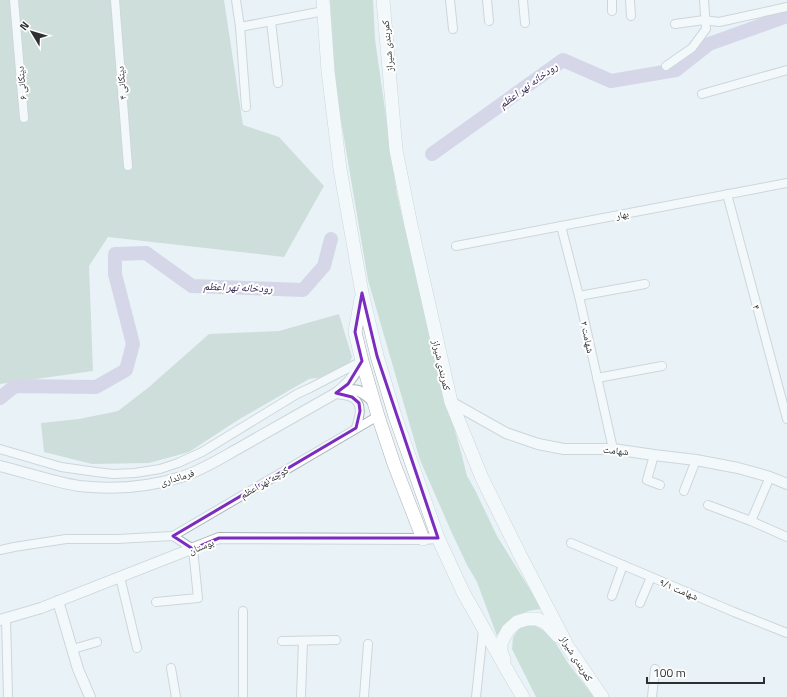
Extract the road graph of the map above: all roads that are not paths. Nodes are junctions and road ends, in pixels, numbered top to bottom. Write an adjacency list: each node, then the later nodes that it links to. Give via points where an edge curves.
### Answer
1 (14, 0): 27 (street, ۶ دینکانی)
2 (115, 0): 28 (street, ۴ دینکانی)
3 (236, 0): 20 (street)
4 (383, 0): 41 (highway, کمربندی شیراز, via 396,150)
5 (450, 0): 21 (street)
6 (487, 0): 17 (street)
7 (523, 0): 18 (street)
8 (612, 0): 13 (street)
9 (630, 0): 14 (street)
10 (704, 0): 15 (street)
11 (324, 5): 16 (street); 34 (highway, via 328,71 340,169)
12 (787, 7): 15 (street, via 719,22)
13 (612, 11)
14 (631, 16)
15 (704, 20): 19 (street); 22 (street, via 706,29 692,48)
16 (272, 21): 20 (street); 24 (street)
17 (489, 21)
18 (526, 23)
19 (675, 24)
20 (240, 27): 26 (street)
21 (452, 29)
22 (666, 66)
23 (787, 70): 25 (street)
24 (278, 83)
25 (702, 94)
26 (246, 107)
27 (24, 118)
28 (128, 166)
29 (787, 183): 30 (street, بهار)
30 (727, 194): 31 (street, بهار); 43 (street, ۴)
31 (561, 226): 32 (street, بهار); 35 (street, ۲ شهامت)
32 (456, 246)
33 (645, 284): 35 (street)
34 (362, 293): 36 (highway, via 355,332); 58 (highway, via 395,416)
35 (579, 296): 38 (street, ۲ شهامت)
36 (362, 361): 39 (street, فرمانداری, via 348,384); 40 (highway); 45 (street, via 297,394 202,452 160,469 135,473 96,472 61,467)
37 (662, 366): 38 (street)
38 (597, 378): 46 (street, ۲ شهامت)
39 (336, 393): 40 (street, فرمانداری, via 359,391); 44 (street, via 352,398 358,404 360,411); 49 (street, فرمانداری, via 206,466 183,477 164,482 122,488 79,486)
40 (374, 402): 42 (highway)
41 (451, 402): 46 (street, شهامت, via 506,433 538,444 564,449); 79 (highway, کمربندی شیراز, via 482,478)
42 (378, 416): 44 (street, کوچه نهر اعظم); 59 (highway)
43 (787, 419)
44 (356, 428): 56 (street, کوچه نهر اعظم)
45 (0, 449)
46 (612, 449): 47 (street, شهامت)
47 (654, 455): 48 (street, شهامت); 52 (street, via 647,480)
48 (696, 460): 50 (street, شهامت); 53 (street)
49 (0, 466)
50 (770, 476): 51 (street, شهامت); 55 (street)
51 (787, 484)
52 (660, 485)
53 (684, 491)
54 (708, 505): 55 (street)
55 (751, 521): 57 (street)
56 (173, 536): 61 (street); 62 (street, via 66,539)
57 (787, 537)
58 (438, 538): 59 (street, بوستان); 72 (highway)
59 (423, 539): 61 (street, بوستان, via 219,538)
60 (571, 543): 63 (street, ۹/۱ شهامت)
61 (194, 549): 64 (street, بوستان); 68 (street, via 198,598)
62 (0, 550)
63 (623, 565): 65 (street, ۹/۱ شهامت); 66 (street)
64 (120, 577): 67 (street, بوستان); 80 (street)
65 (651, 577): 69 (street); 73 (street, ۹/۱ شهامت)
66 (612, 596)
67 (58, 601): 71 (street, بوستان); 81 (street)
68 (156, 602)
69 (640, 603)
70 (243, 610): 88 (street)
71 (3, 619): 85 (street)
72 (484, 630): 84 (highway); 91 (street)
73 (787, 633)
74 (336, 640): 76 (street)
75 (282, 641): 76 (street)
76 (303, 641): 89 (street)
77 (97, 642): 81 (street)
78 (368, 644): 90 (street)
79 (568, 647): 84 (highway, via 546,623 537,619 517,622 508,630 501,643 501,652); 93 (highway, کمربندی شیراز)
80 (137, 648)
81 (73, 649): 86 (street)
82 (171, 668): 87 (street)
83 (655, 669): 94 (street)
84 (511, 677): 92 (highway)
85 (8, 697)
86 (90, 697)
87 (176, 697)
88 (243, 697)
89 (301, 697)
90 (364, 697)
91 (476, 697)
92 (523, 697)
93 (602, 697)
94 (652, 697)

